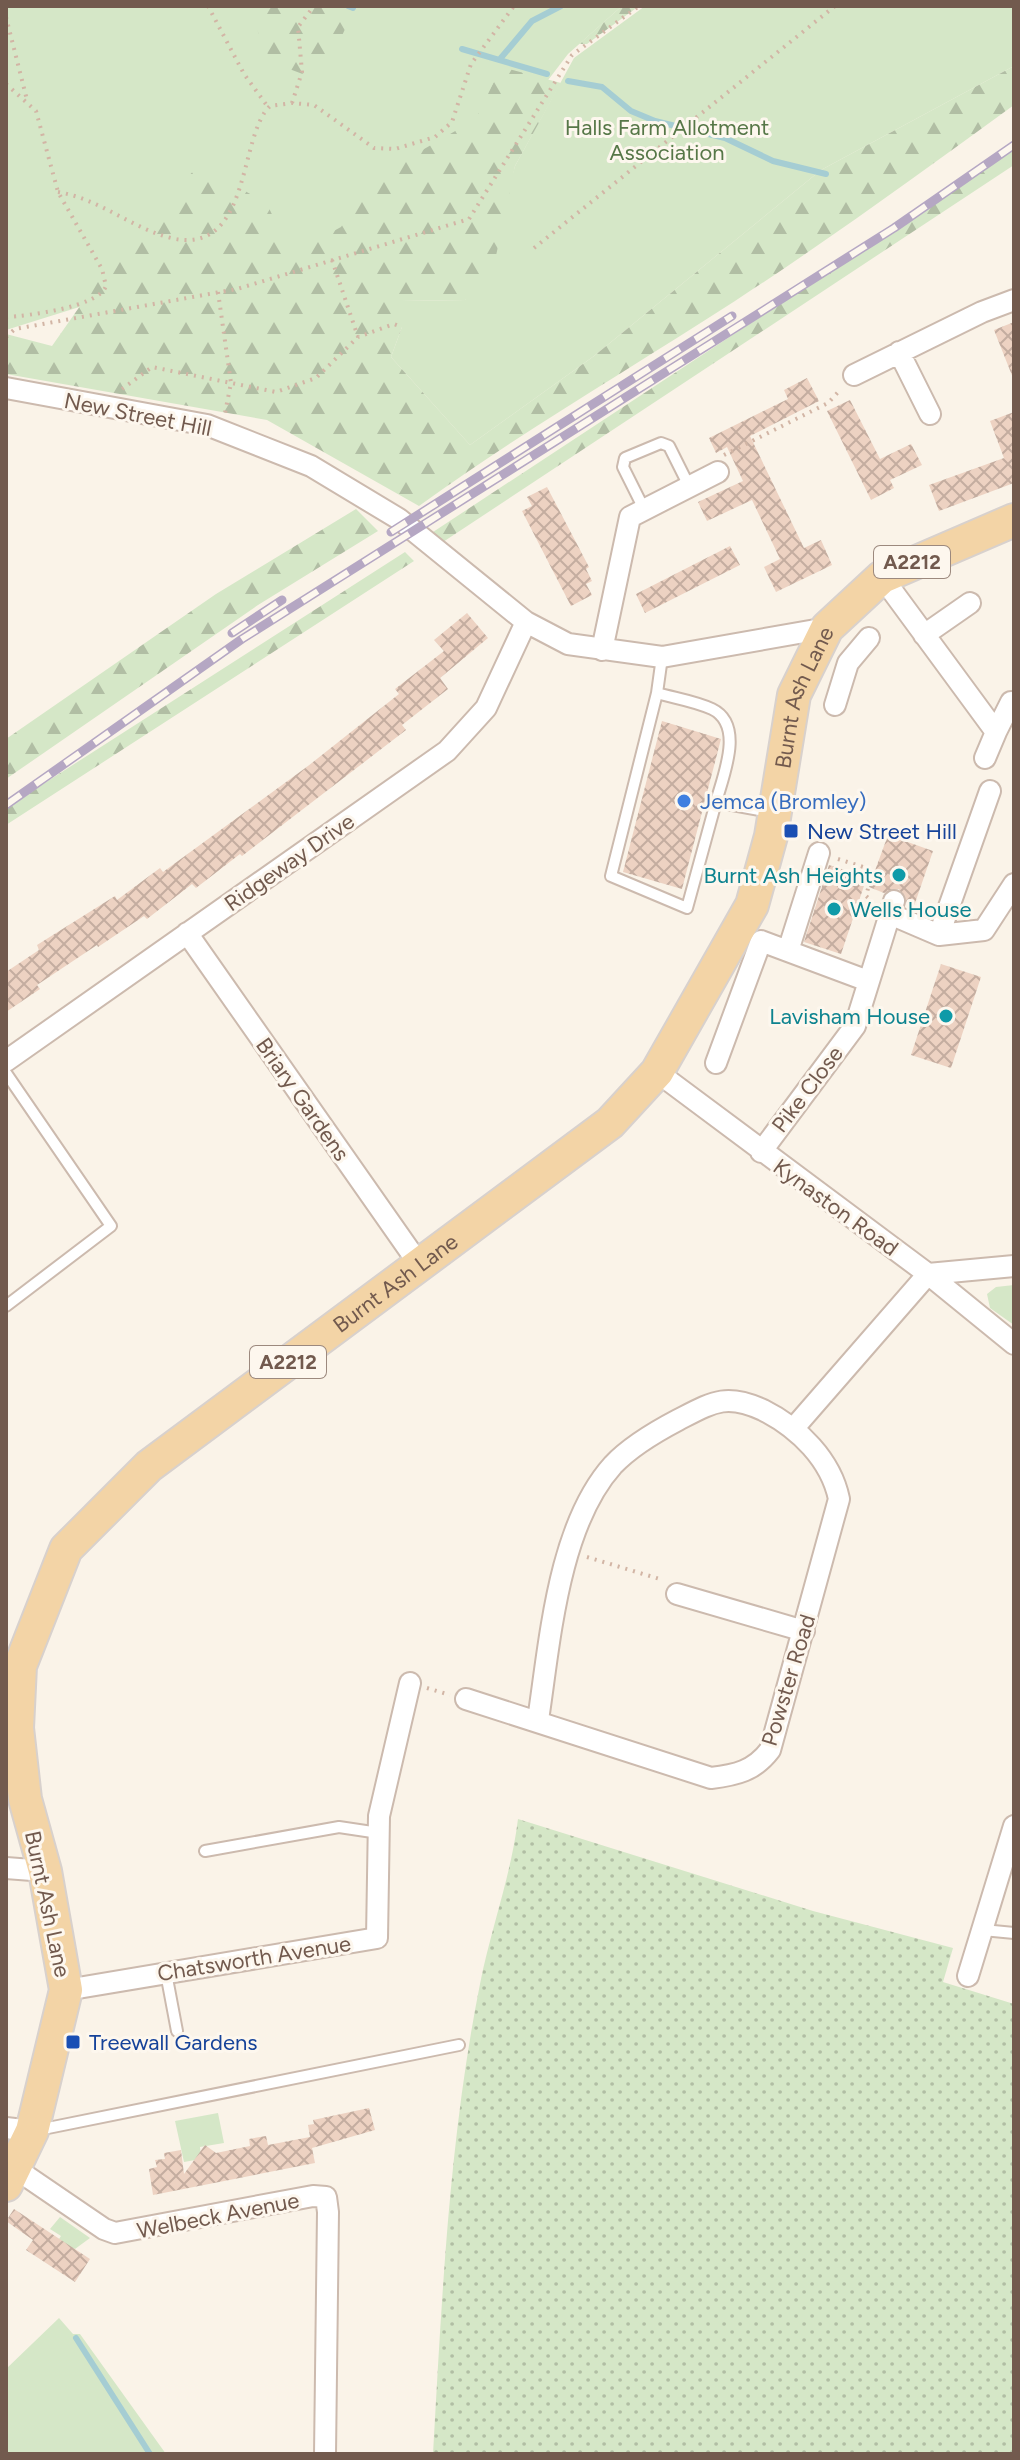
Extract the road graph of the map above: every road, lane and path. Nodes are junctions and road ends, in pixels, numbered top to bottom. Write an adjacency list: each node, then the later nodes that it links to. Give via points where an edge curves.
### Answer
1 (208, 6): 10 (path)
2 (314, 6): 9 (path, via 298,27 302,72)
3 (514, 6): 9 (path, via 471,64 452,122 435,137 395,149 374,148 314,105)
4 (639, 6): 13 (path, via 572,55 469,219)
5 (835, 6): 12 (path)
6 (6, 17): 8 (path)
7 (6, 84): 8 (path)
8 (27, 100): 11 (path, via 41,123)
9 (292, 103): 10 (path)
10 (268, 107): 11 (path, via 228,216 211,233 173,238 79,195)
11 (58, 192): 16 (path, via 102,269 106,290 76,305)
12 (534, 248)
13 (332, 260): 14 (path); 19 (path)
14 (218, 292): 18 (path, via 15,329); 22 (path)
15 (1014, 300): 20 (street)
16 (6, 317)
17 (402, 327): 19 (path, via 394,324)
18 (6, 337)
19 (358, 337): 22 (path, via 316,378 276,392)
20 (899, 352): 21 (street); 25 (street)
21 (854, 375): 27 (path, via 828,403 723,456)
22 (231, 383): 24 (path, via 152,367); 26 (path)
23 (6, 388): 24 (street, New Street Hill)
24 (97, 407): 26 (street, New Street Hill)
25 (930, 414)
26 (222, 431): 33 (street, New Street Hill, via 311,466 399,519)
27 (718, 472): 28 (street)
28 (689, 486): 29 (street); 29 (lane, via 669,446 661,443 625,458 623,467)
29 (644, 509): 37 (street, via 630,517)
30 (1014, 520): 31 (main road, Burnt Ash Lane / A2212)
31 (882, 577): 34 (street); 35 (main road, Burnt Ash Lane / A2212, via 848,605)
32 (970, 603): 34 (street)
33 (526, 622): 37 (street, New Street Hill, via 568,644); 51 (street, Ridgeway Drive, via 486,708 447,751)
34 (924, 635): 43 (street)
35 (822, 637): 38 (street, New Street Hill); 39 (street); 47 (main road, Burnt Ash Lane / A2212, via 794,695)
36 (869, 638): 39 (street)
37 (602, 650): 38 (street, New Street Hill)
38 (662, 657): 40 (lane)
39 (848, 663): 42 (street)
40 (657, 693): 46 (lane, via 715,710 730,731); 46 (lane, via 611,876 687,908)
41 (1011, 702): 43 (street)
42 (835, 705)
43 (996, 732): 44 (street)
44 (985, 758)
45 (990, 791): 52 (street)
46 (716, 802): 47 (lane)
47 (772, 813): 57 (main road, Burnt Ash Lane / A2212, via 752,905)
48 (819, 853): 50 (path, via 873,870 866,896); 53 (street)
49 (1014, 884): 52 (street, via 984,930)
50 (892, 908): 52 (street); 54 (street, Pike Close)
51 (187, 933): 55 (street, Ridgeway Drive); 60 (street, Briary Gardens)
52 (939, 935)
53 (788, 951): 54 (street); 56 (street, via 761,941)
54 (868, 981): 59 (street, Pike Close, via 855,1026)
55 (6, 1061)
56 (716, 1063)
57 (657, 1072): 59 (street, Kynaston Road); 60 (main road, Burnt Ash Lane / A2212, via 610,1123)
58 (6, 1073): 63 (lane, via 111,1226)
59 (761, 1152): 62 (street, Kynaston Road)
60 (419, 1264): 69 (main road, Burnt Ash Lane / A2212, via 149,1466 66,1549)
61 (1014, 1266): 62 (street)
62 (928, 1274): 64 (street, Kynaston Road); 65 (street)
63 (6, 1306)
64 (1014, 1344)
65 (793, 1429): 66 (street, Powster Road, via 738,1398 665,1427 614,1464 595,1490); 68 (street, Powster Road, via 830,1469 839,1499)
66 (569, 1552): 67 (path, via 673,1583); 72 (street, Powster Road, via 559,1577)
67 (677, 1594): 68 (street)
68 (804, 1631): 72 (street, Powster Road, via 770,1750 735,1775 711,1778)
69 (13, 1665): 77 (main road, Burnt Ash Lane / A2212, via 18,1760)
70 (410, 1683): 71 (path); 74 (street, Chatsworth Avenue)
71 (466, 1699): 72 (street, Powster Road)
72 (538, 1720)
73 (1014, 1826): 78 (street)
74 (379, 1833): 75 (lane, via 339,1827); 80 (street, Chatsworth Avenue, via 377,1938)
75 (205, 1851)
76 (6, 1868): 77 (street)
77 (45, 1871): 82 (main road, Burnt Ash Lane / A2212)
78 (983, 1930): 79 (lane); 81 (street)
79 (1014, 1933)
80 (166, 1973): 82 (street, Chatsworth Avenue); 83 (lane)
81 (968, 1976)
82 (66, 1990): 85 (main road, Burnt Ash Lane / A2212)
83 (177, 2031)
84 (459, 2045): 85 (lane)
85 (19, 2130): 86 (main road, Burnt Ash Lane / A2212)
86 (11, 2177): 87 (street, Welbeck Avenue, via 115,2233 326,2197)
87 (325, 2454)

